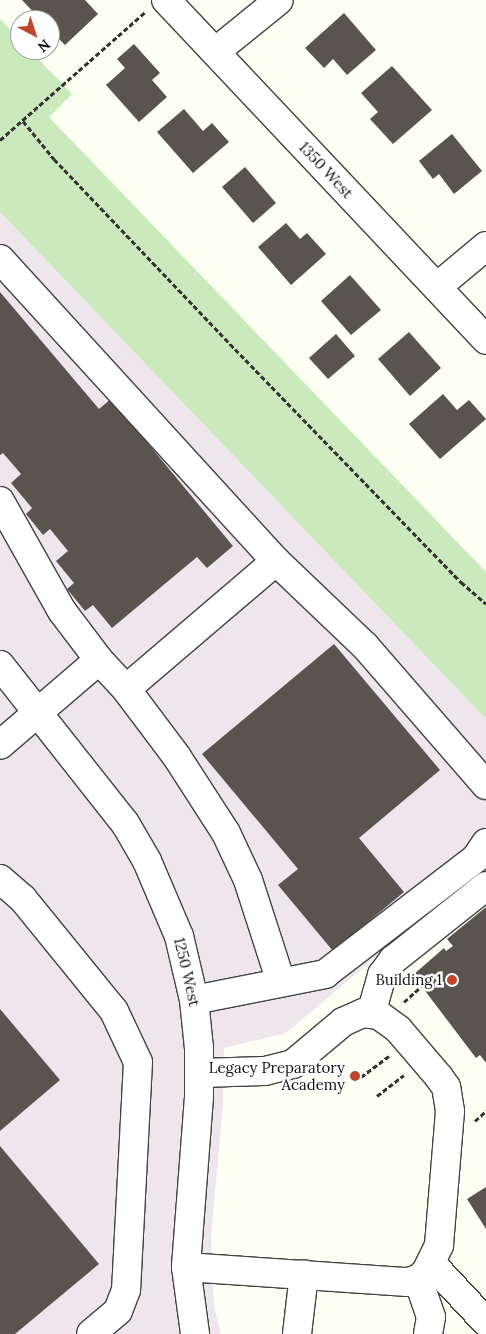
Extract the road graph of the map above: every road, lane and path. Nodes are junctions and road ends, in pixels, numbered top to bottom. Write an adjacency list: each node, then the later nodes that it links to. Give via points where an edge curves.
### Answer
1 (279, 0): 3 (street)
2 (156, 6): 3 (street, 1350 West); 4 (path, via 61,83)
3 (216, 52): 8 (street, 1350 West)
4 (23, 121): 5 (path); 12 (path, via 235,349)
5 (0, 140)
6 (486, 246): 8 (street)
7 (0, 259): 11 (street)
8 (437, 288): 9 (street, 1350 West)
9 (486, 340)
10 (0, 501): 13 (street, via 62,611)
11 (276, 560): 15 (street); 18 (street, via 365,646)
12 (486, 604)
13 (99, 660): 15 (street); 16 (street)
14 (0, 665): 16 (street, 1250 West)
15 (126, 689): 22 (street, via 226,833 248,880)
16 (38, 713): 17 (street); 24 (street, 1250 West, via 98,786 147,861 179,936)
17 (0, 745)
18 (486, 785)
19 (486, 843): 22 (street, via 476,858 324,974)
20 (0, 878): 38 (street, via 23,899 114,1011 138,1062 126,1290 118,1311)
21 (486, 886): 26 (street, via 394,960 382,975)
22 (281, 982): 24 (street)
23 (422, 986): 25 (path)
24 (194, 1000): 28 (street, 1250 West)
25 (401, 1004)
26 (371, 1014): 28 (street, via 354,1016 342,1022 293,1064 265,1071); 35 (street, via 379,1014 398,1029 446,1087 450,1111 439,1245)
27 (391, 1054): 30 (path)
28 (200, 1073): 34 (street, 1250 West)
29 (406, 1073): 31 (path)
30 (361, 1077)
31 (378, 1096)
32 (486, 1111): 33 (path)
33 (472, 1124)
34 (186, 1267): 36 (street); 39 (street, 1250 West)
35 (424, 1271): 36 (street, via 407,1282); 37 (street); 41 (street, via 431,1317)
36 (304, 1274): 40 (street)
37 (486, 1322)
38 (91, 1334)
39 (195, 1334)
40 (297, 1334)
41 (428, 1334)

